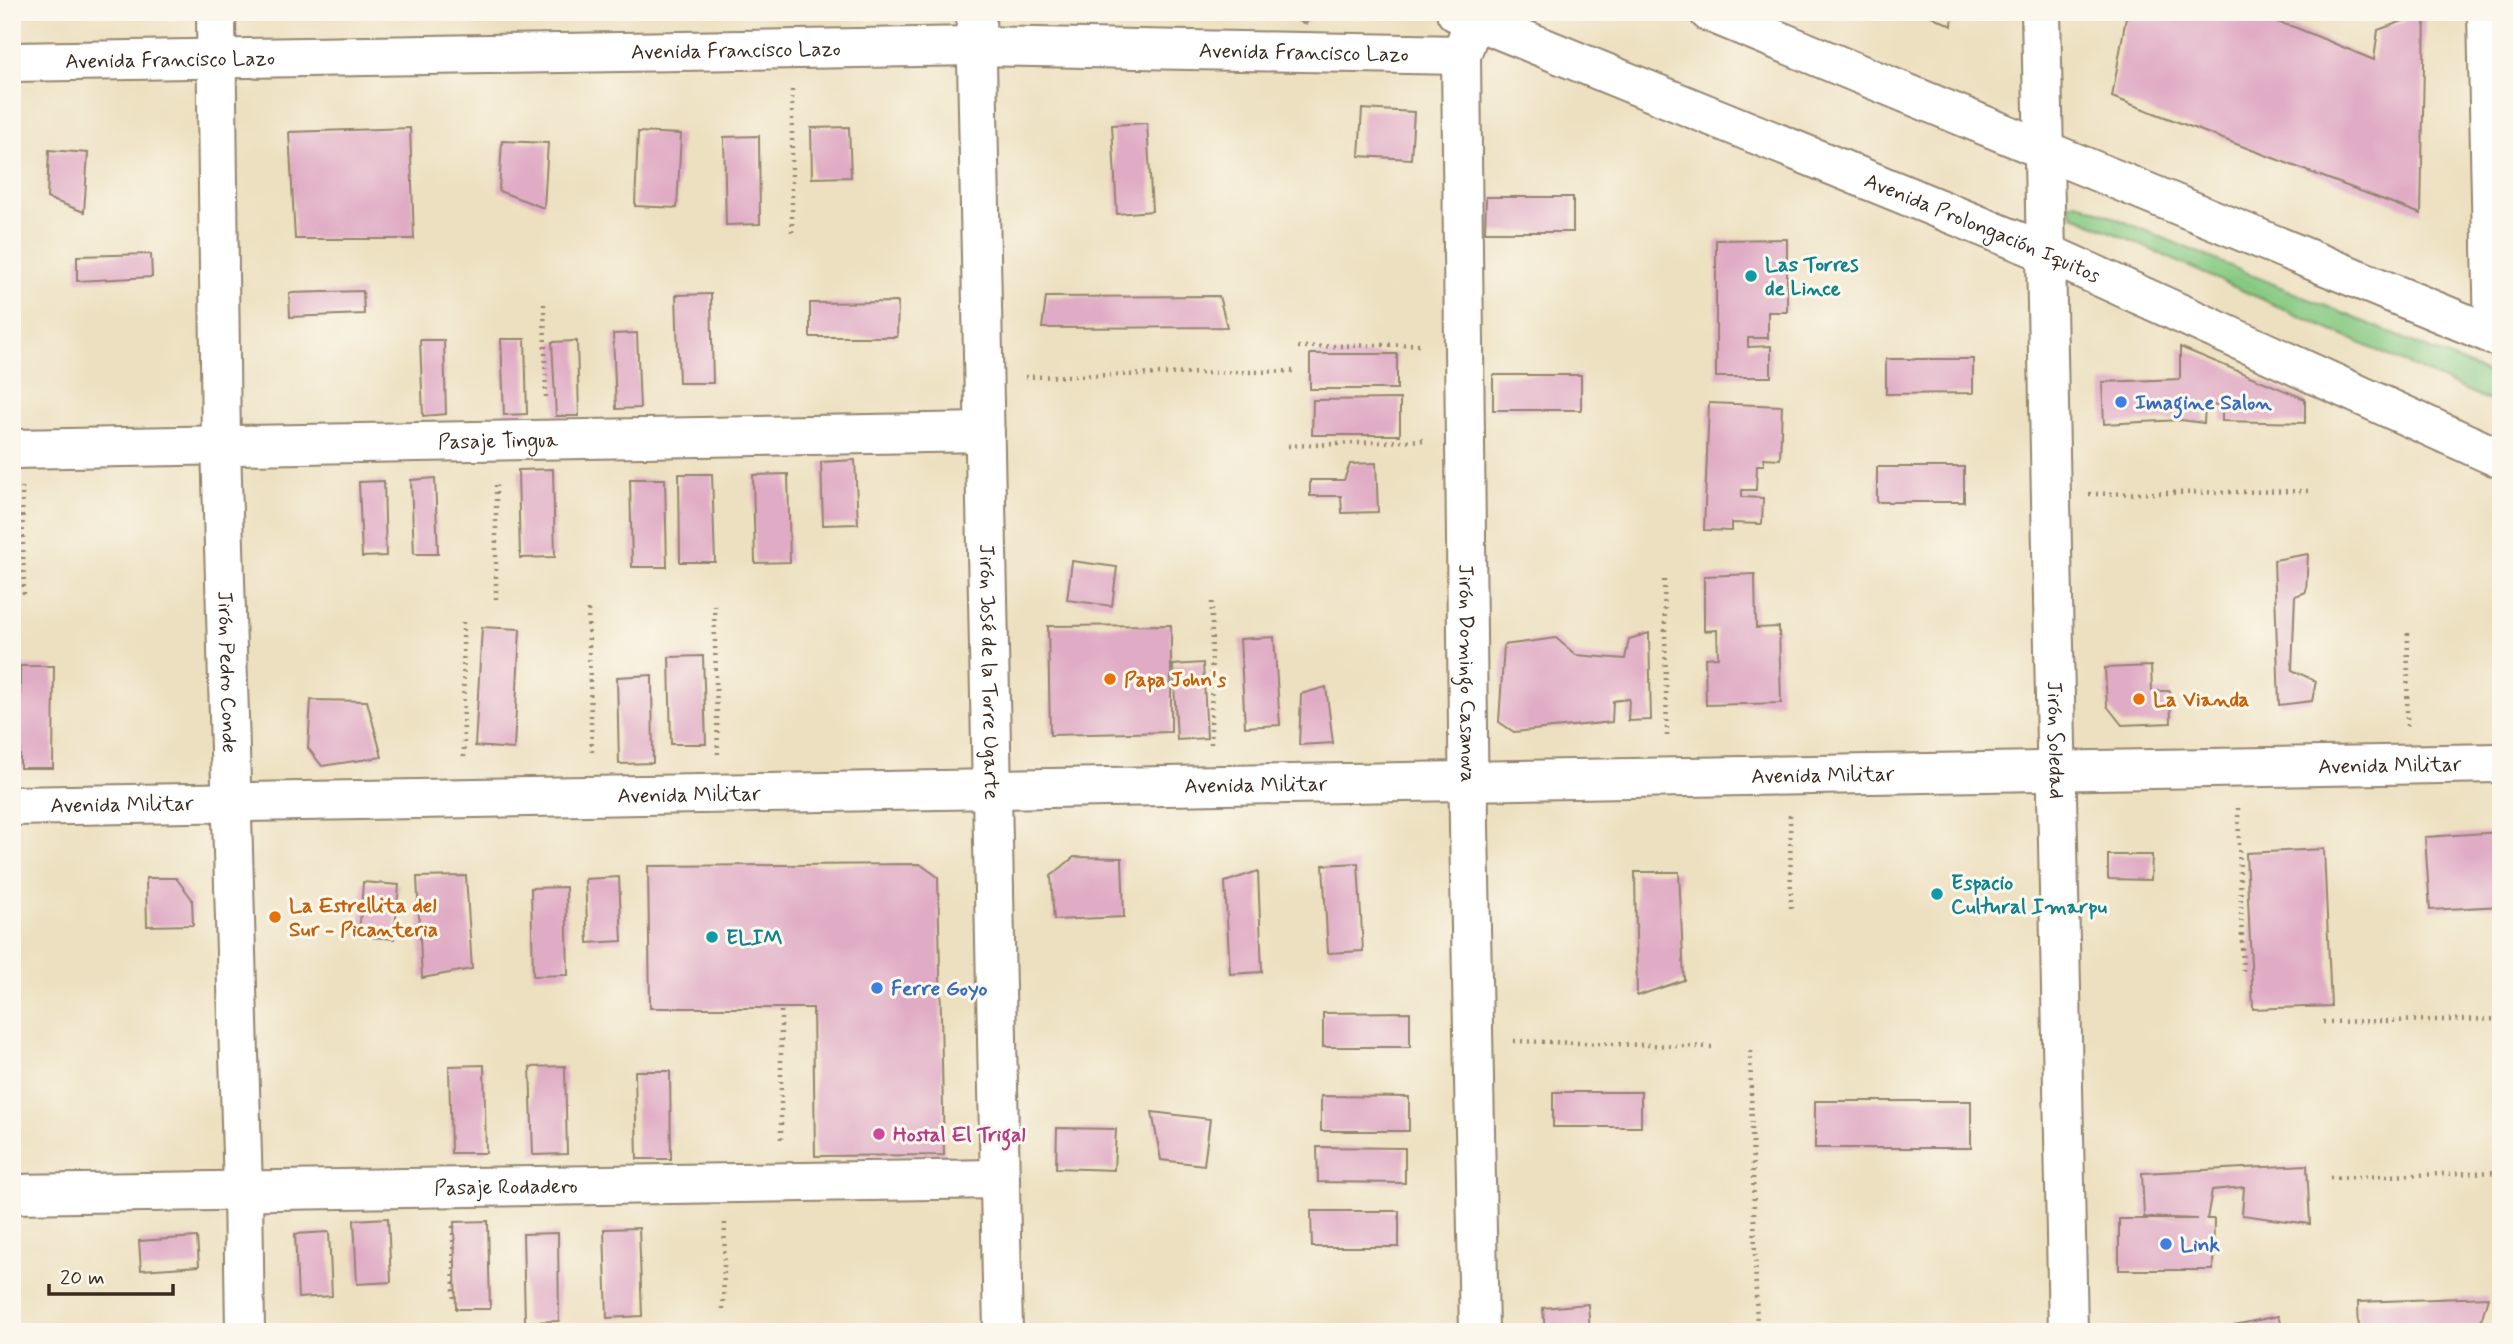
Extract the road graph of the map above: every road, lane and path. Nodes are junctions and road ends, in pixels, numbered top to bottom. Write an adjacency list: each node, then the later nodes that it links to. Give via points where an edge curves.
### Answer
1 (216, 12): 9 (street, Jirón Pedro Conde)
2 (1709, 12): 11 (street)
3 (2041, 12): 11 (street, Jirón Soledad)
4 (2487, 12): 15 (street)
5 (1465, 16): 8 (street, Jirón Domingo Casanova); 13 (street, Avenida Prolongación Iquitos)
6 (976, 29): 7 (street, Avenida Francisco Lazo); 8 (street, Avenida Francisco Lazo); 19 (street, Jirón José de la Torre Ugarte)
7 (792, 49): 9 (street, Avenida Francisco Lazo); 12 (path)
8 (1461, 55): 16 (street, Jirón Domingo Casanova)
9 (216, 59): 10 (street, Avenida Francisco Lazo); 24 (street, Jirón Pedro Conde)
10 (12, 62)
11 (2045, 150): 13 (street, Jirón Soledad); 15 (street)
12 (792, 232)
13 (2047, 253): 27 (street, Avenida Prolongación Iquitos); 29 (street, Jirón Soledad)
14 (544, 304): 22 (path)
15 (2497, 337)
16 (1465, 343): 17 (path); 21 (street, Jirón Domingo Casanova)
17 (1298, 347)
18 (1297, 371): 19 (path)
19 (984, 378): 20 (street, Jirón José de la Torre Ugarte)
20 (985, 432): 22 (street, Pasaje Tingua); 46 (street, Jirón José de la Torre Ugarte)
21 (1466, 438): 25 (path); 44 (street, Jirón Domingo Casanova)
22 (547, 439): 23 (street, Pasaje Tingua)
23 (496, 440): 24 (street, Pasaje Tingua); 32 (path)
24 (220, 445): 26 (street, Pasaje Tingua); 50 (street, Jirón Pedro Conde)
25 (1287, 446)
26 (16, 449): 31 (path)
27 (2501, 459)
28 (2308, 491): 29 (path)
29 (2052, 495): 41 (street, Jirón Soledad)
30 (1664, 580): 43 (path)
31 (24, 598)
32 (496, 599)
33 (1212, 602): 45 (path)
34 (714, 605): 47 (path)
35 (589, 610): 48 (path)
36 (463, 622): 49 (path)
37 (2408, 629): 39 (path)
38 (2501, 762): 39 (street, Avenida Militar)
39 (2407, 764): 40 (street, Avenida Militar)
40 (2235, 767): 41 (street, Avenida Militar); 53 (path)
41 (2057, 770): 42 (street, Avenida Militar); 74 (street, Jirón Soledad)
42 (1789, 775): 43 (street, Avenida Militar); 52 (path)
43 (1668, 777): 44 (street, Avenida Militar)
44 (1469, 780): 45 (street, Avenida Militar); 57 (street, Jirón Domingo Casanova)
45 (1211, 785): 46 (street, Avenida Militar)
46 (991, 789): 47 (street, Avenida Militar); 61 (street, Jirón José de la Torre Ugarte)
47 (719, 794): 48 (street, Avenida Militar)
48 (593, 796): 49 (street, Avenida Militar)
49 (464, 798): 50 (street, Avenida Militar)
50 (231, 802): 51 (street, Avenida Militar); 66 (street, Jirón Pedro Conde)
51 (12, 806)
52 (1791, 909)
53 (2243, 975)
54 (781, 1011): 63 (path)
55 (2501, 1018): 56 (path)
56 (2323, 1022)
57 (1473, 1040): 58 (path); 72 (street, Jirón Domingo Casanova)
58 (1712, 1047)
59 (1750, 1051): 73 (path)
60 (2501, 1171): 62 (path)
61 (1000, 1178): 63 (street, Pasaje Rodadero); 71 (street, Jirón José de la Torre Ugarte)
62 (2330, 1178)
63 (781, 1182): 64 (street, Pasaje Rodadero)
64 (725, 1183): 65 (street, Pasaje Rodadero); 69 (path)
65 (452, 1188): 66 (street, Pasaje Rodadero); 68 (path)
66 (243, 1191): 67 (street, Pasaje Rodadero); 70 (street, Jirón Pedro Conde)
67 (12, 1194)
68 (454, 1302)
69 (723, 1309)
70 (245, 1332)
71 (1003, 1332)
72 (1479, 1332)
73 (1757, 1332)
74 (2068, 1332)

